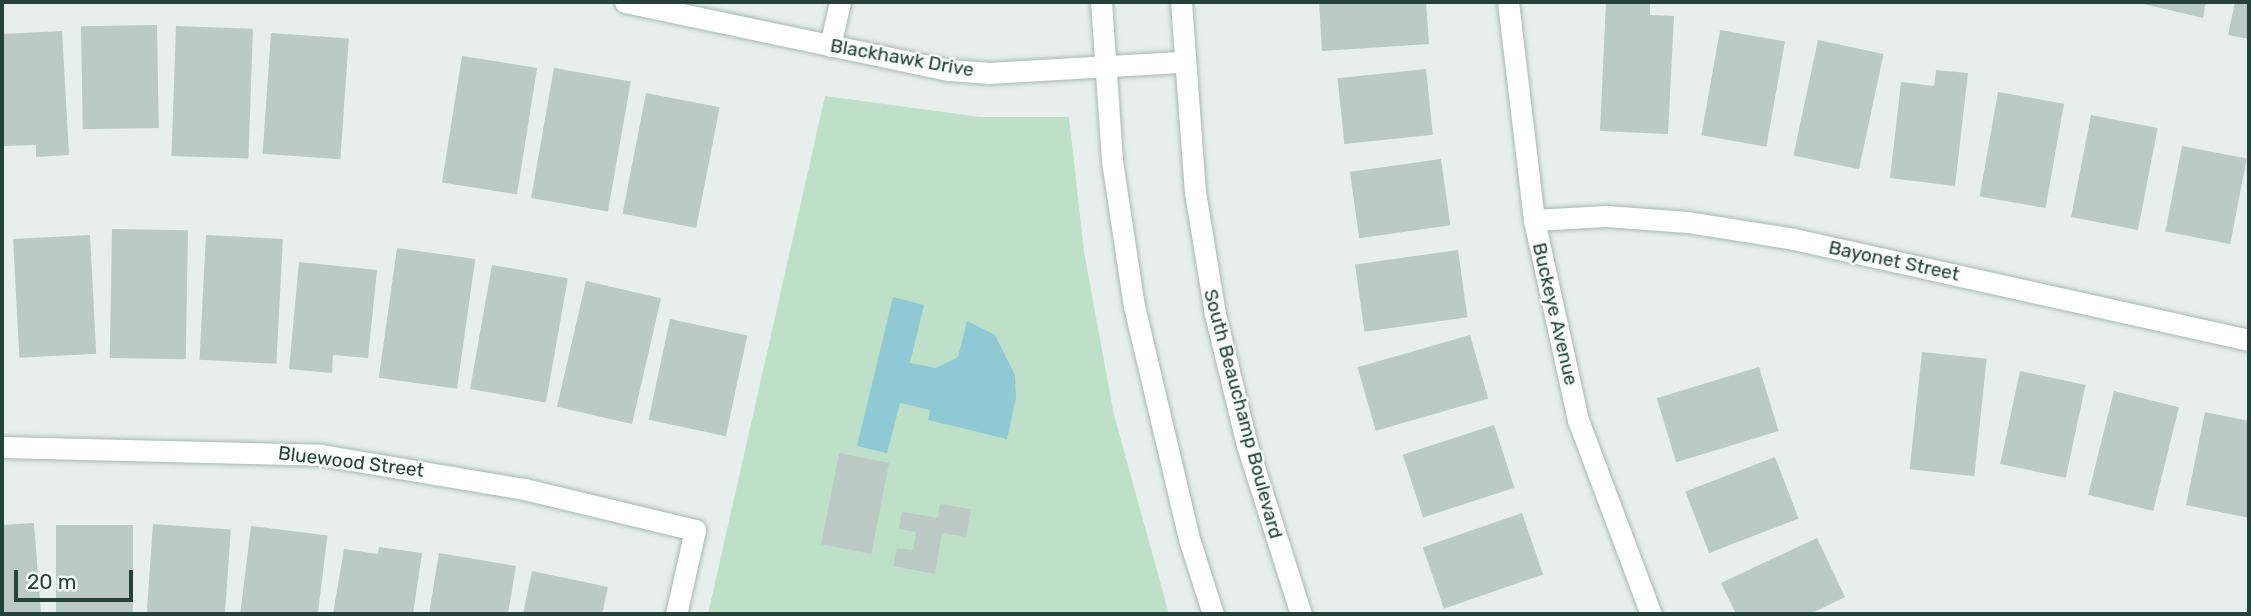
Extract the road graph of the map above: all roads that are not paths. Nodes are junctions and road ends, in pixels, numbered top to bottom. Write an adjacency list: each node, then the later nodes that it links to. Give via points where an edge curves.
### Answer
1 (625, 2): 6 (street, Blackhawk Drive)
2 (840, 2): 6 (street)
3 (1101, 2): 8 (street)
4 (1181, 2): 7 (street, South Beauchamp Boulevard)
5 (1508, 2): 9 (street, Buckeye Avenue)
6 (830, 46): 8 (street, Blackhawk Drive, via 950,70 990,73)
7 (1182, 62): 8 (street, Blackhawk Drive); 15 (street, South Beauchamp Boulevard, via 1195,192 1215,314 1251,457)
8 (1103, 68): 14 (street, via 1134,306 1187,530)
9 (1534, 220): 10 (street, Bayonet Street, via 1606,216 1688,222 1794,239); 12 (street, Buckeye Avenue, via 1578,420)
10 (2249, 340)
11 (2, 447): 13 (street, Bluewood Street, via 321,455 524,489 695,530)
12 (1645, 612)
13 (676, 614)
14 (1213, 614)
15 (1301, 614)

